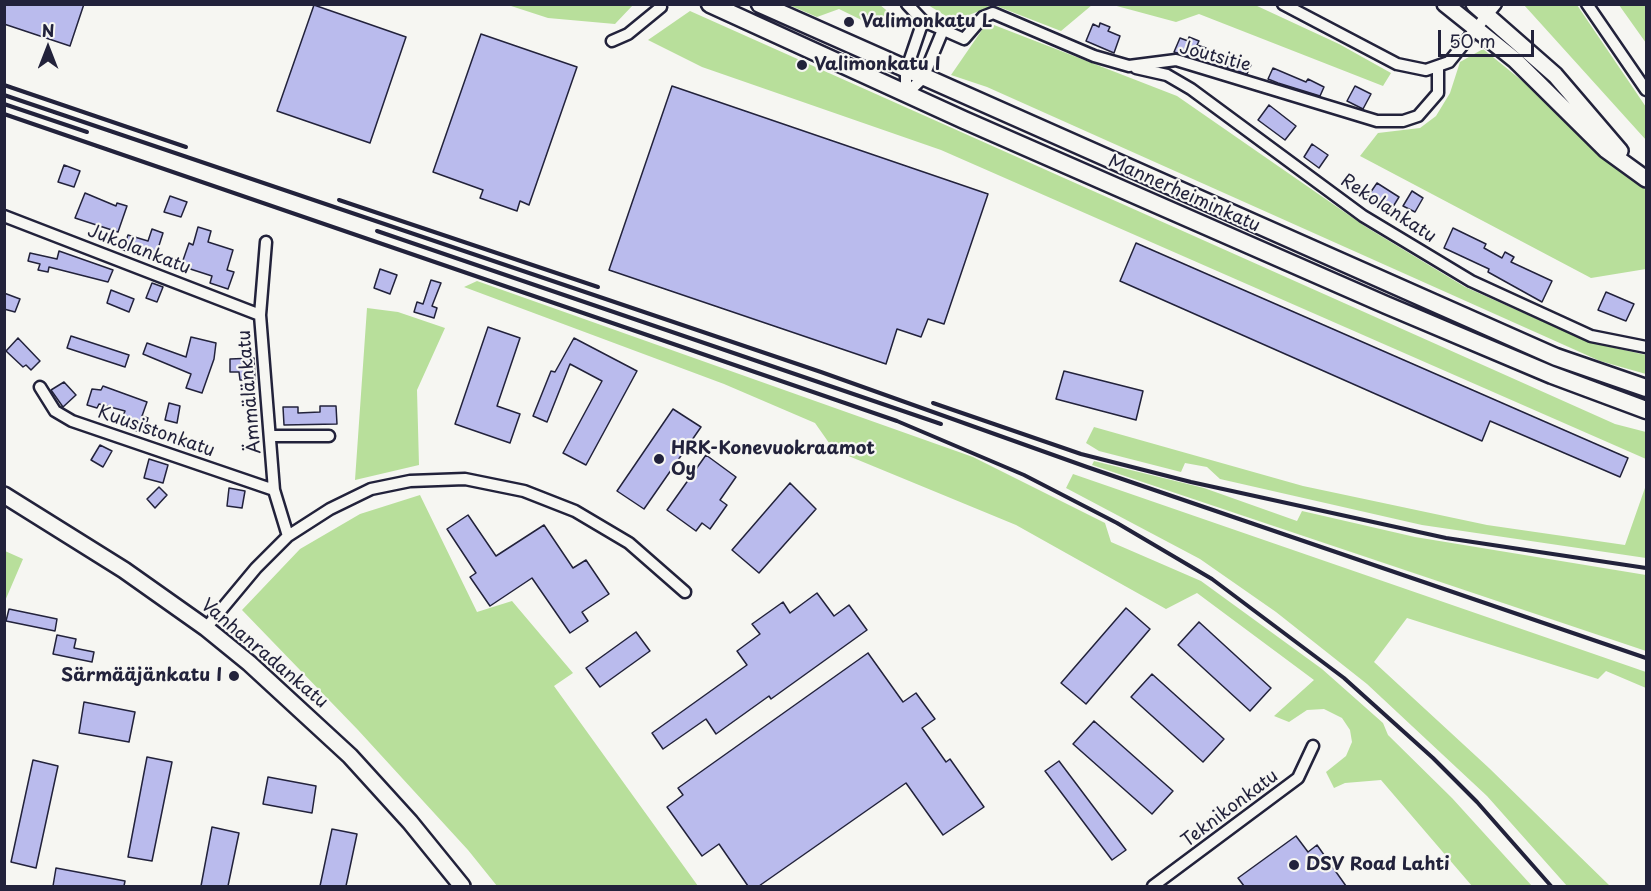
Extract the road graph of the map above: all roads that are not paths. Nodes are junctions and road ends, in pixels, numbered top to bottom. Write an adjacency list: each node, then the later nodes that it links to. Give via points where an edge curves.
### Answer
1 (710, 4): 19 (main road, Mannerheiminkatu)
2 (760, 4): 16 (main road, Mannerheiminkatu)
3 (907, 4): 10 (street)
4 (1283, 4): 15 (street, via 1397,64 1426,70)
5 (1445, 4): 12 (street)
6 (1474, 4): 9 (street)
7 (1587, 4): 18 (street)
8 (661, 7): 13 (street, via 628,34)
9 (1492, 10): 12 (street); 20 (street)
10 (923, 21): 11 (street); 16 (street)
11 (943, 30): 14 (street, Joutsitie, via 964,39 983,17 993,13 1094,56); 17 (street)
12 (1477, 30): 15 (street, via 1449,62); 20 (street, via 1546,89 1606,150)
13 (612, 41)
14 (1129, 66): 15 (street, Joutsitie, via 1176,60 1377,121 1403,121 1418,116 1438,93); 24 (street, Rekolankatu, via 1167,75 1191,89 1363,216 1471,281 1591,336)
15 (1438, 68)
16 (906, 70): 17 (main road, Mannerheiminkatu); 19 (street)
17 (923, 78): 19 (street); 26 (main road, Mannerheiminkatu, via 1556,357)
18 (1646, 90)
19 (906, 94): 27 (main road, Mannerheiminkatu, via 1386,305)
20 (1644, 177)
21 (4, 216): 23 (street, Jukolankatu)
22 (266, 242): 23 (street, Ämmälänkatu)
23 (260, 315): 28 (street, Ämmälänkatu)
24 (1647, 347)
25 (40, 387): 30 (street, Kuusistonkatu, via 55,411 72,421)
26 (1647, 388)
27 (1647, 410)
28 (270, 436): 29 (street); 30 (street, Ämmälänkatu)
29 (329, 436)
30 (274, 490): 32 (street, Ämmälänkatu)
31 (4, 495): 34 (street, Vanhanradankatu, via 124,570)
32 (288, 536): 33 (street, via 371,489 410,481 465,479 524,491 575,511 629,543); 34 (street)
33 (685, 592)
34 (206, 628): 36 (street, Vanhanradankatu, via 337,743)
35 (1313, 746): 37 (street, Teknikonkatu, via 1298,778)
36 (462, 886)
37 (1153, 886)

